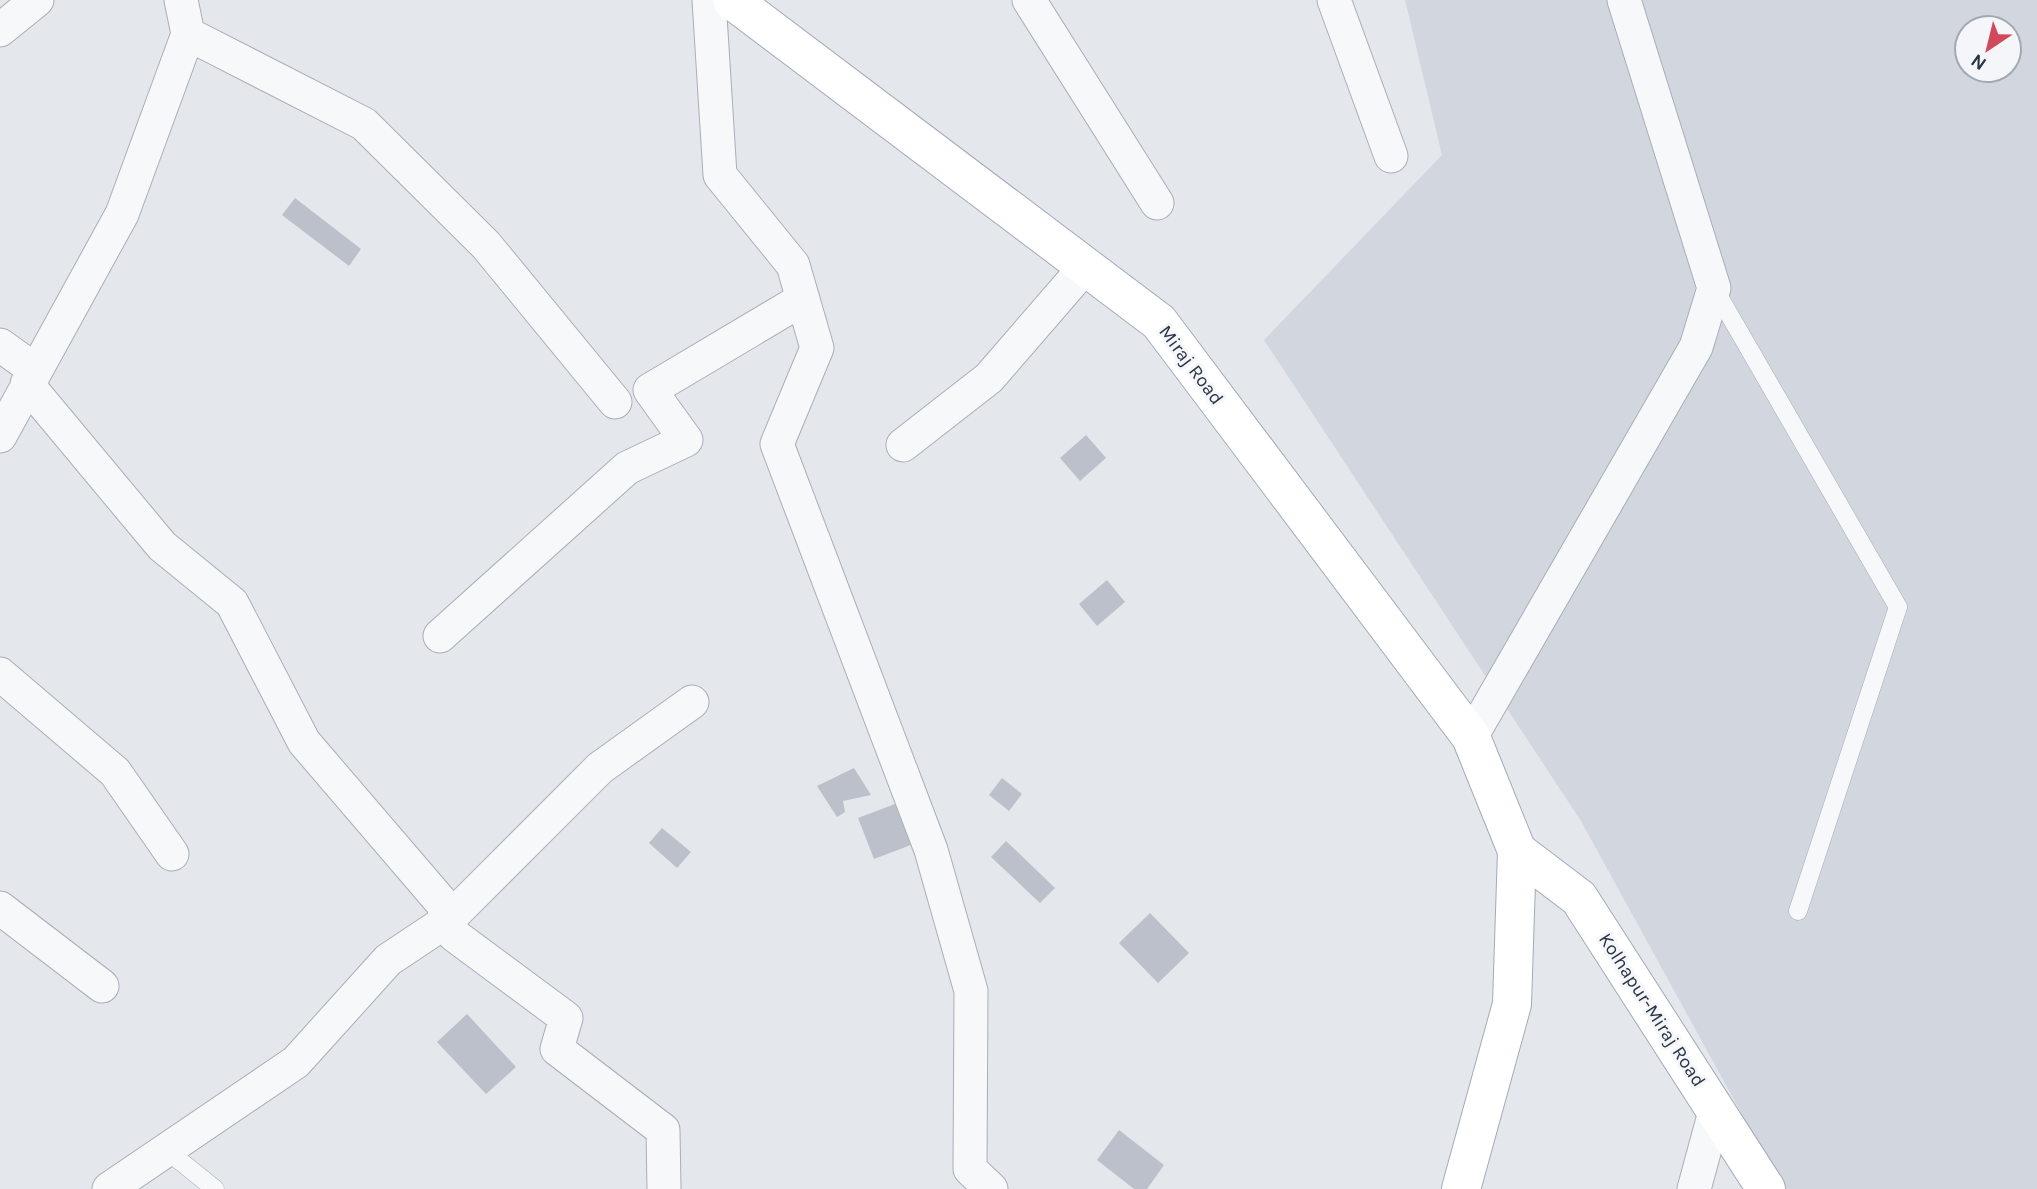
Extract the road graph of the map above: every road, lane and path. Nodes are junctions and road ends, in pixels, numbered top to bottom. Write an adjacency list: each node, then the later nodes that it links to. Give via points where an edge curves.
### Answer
1 (37, 0): 8 (street)
2 (181, 0): 9 (street)
3 (709, 0): 14 (street, via 720,175 793,265)
4 (732, 0): 12 (main road, Miraj Road)
5 (1029, 0): 11 (street)
6 (1334, 0): 10 (street)
7 (1624, 0): 13 (street)
8 (0, 30)
9 (188, 34): 16 (street, via 122,214); 17 (street, via 364,124 486,245)
10 (1391, 156)
11 (1157, 204)
12 (1085, 267): 19 (street, via 989,378); 23 (main road, Miraj Road, via 1159,322)
13 (1714, 288): 23 (street, via 1696,347); 27 (lane, via 1898,607)
14 (803, 299): 20 (street, via 649,390 686,440 626,468); 32 (street, via 817,348 777,443 931,850 971,991)
15 (0, 345): 16 (street)
16 (31, 377): 18 (street); 28 (street, via 162,546 232,603 304,742 442,903)
17 (615, 402)
18 (0, 436)
19 (902, 445)
20 (440, 636)
21 (0, 674): 25 (street, via 115,772)
22 (692, 702): 28 (street, via 600,768)
23 (1471, 737): 24 (main road, Miraj Road)
24 (1517, 851): 30 (main road, Kolhapur-Miraj Road, via 1579,898); 36 (main road, via 1511,1004)
25 (172, 854)
26 (0, 908): 29 (street)
27 (1798, 911)
28 (448, 920): 31 (street, via 388,960 296,1062); 35 (street, via 454,935 566,1018 557,1049 663,1130)
29 (102, 986)
30 (1716, 1108): 37 (street); 38 (main road, Kolhapur-Miraj Road)
31 (165, 1149): 33 (street); 34 (lane)
32 (973, 1182)
33 (109, 1189)
34 (215, 1189)
35 (664, 1189)
36 (1461, 1189)
37 (1694, 1189)
38 (1766, 1189)

